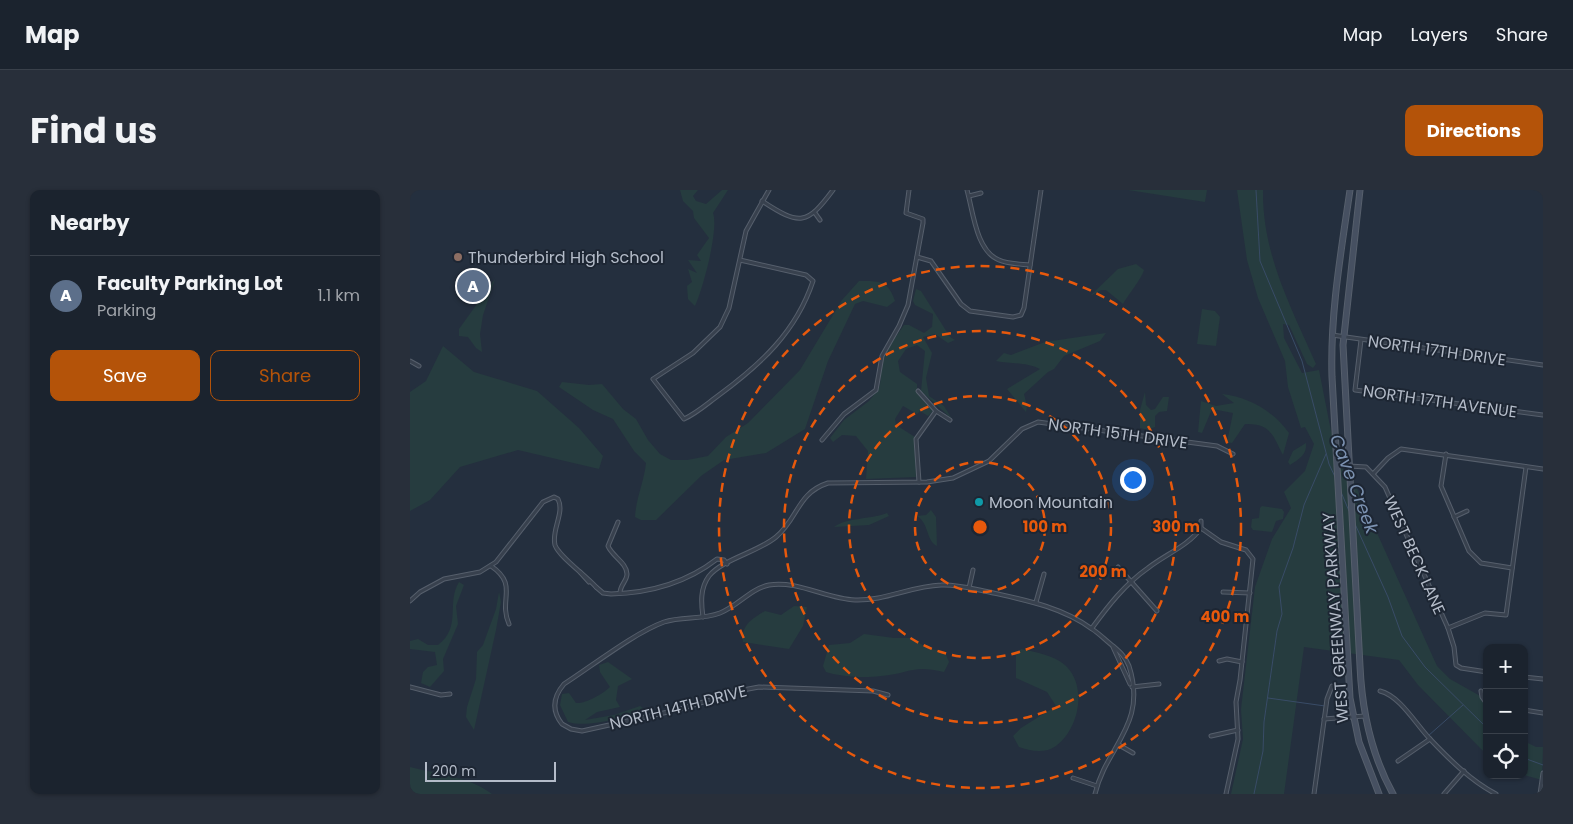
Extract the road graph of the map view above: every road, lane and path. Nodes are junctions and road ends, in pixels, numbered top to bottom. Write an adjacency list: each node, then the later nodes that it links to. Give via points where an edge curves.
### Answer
1 (769, 190): 10 (street)
2 (833, 190): 11 (street)
3 (909, 190): 13 (street, via 906,213 923,219)
4 (967, 190): 9 (street)
5 (1040, 190): 15 (street)
6 (1350, 190): 16 (main road, WEST GREENWAY PARKWAY)
7 (1360, 190): 17 (main road, WEST GREENWAY PARKWAY)
8 (981, 193): 9 (street)
9 (969, 196): 15 (street, via 983,244 992,257 1002,262)
10 (762, 201): 11 (street, via 785,215 805,218); 14 (street, via 746,231)
11 (815, 214): 12 (street)
12 (820, 220)
13 (917, 257): 15 (street, via 931,261 961,304 970,311 1013,317 1021,315 1024,308); 26 (street, via 908,304 900,326 882,356 876,390 844,414)
14 (740, 260): 14 (street, via 806,275 813,281 795,321 775,348 744,376 684,419 653,379 693,353 720,327 729,308)
15 (1030, 265)
16 (1332, 335): 17 (street, NORTH 17TH DRIVE); 29 (main road, WEST GREENWAY PARKWAY)
17 (1343, 337): 18 (street, NORTH 17TH DRIVE); 30 (main road, WEST GREENWAY PARKWAY)
18 (1361, 340): 20 (street, NORTH 17TH DRIVE); 24 (street, NORTH 17TH AVENUE, via 1356,390)
19 (410, 361): 21 (street)
20 (1543, 365)
21 (419, 366)
22 (918, 391): 23 (street)
23 (936, 411): 25 (street); 34 (street, via 916,439)
24 (1543, 415)
25 (950, 420)
26 (822, 440)
27 (1232, 454): 34 (street, NORTH 15TH DRIVE, via 1216,446 1038,422 1022,430 981,466 954,478)
28 (1446, 454): 31 (street); 33 (street, via 1401,450); 36 (street, via 1441,486)
29 (1338, 466): 30 (main road); 76 (main road, WEST GREENWAY PARKWAY)
30 (1349, 466): 33 (street, via 1363,466); 75 (main road, WEST GREENWAY PARKWAY)
31 (1526, 467): 32 (street); 43 (street)
32 (1543, 469)
33 (1373, 474): 57 (street, WEST BECK LANE, via 1389,496)
34 (919, 482): 40 (street, NORTH 15TH DRIVE, via 834,482 820,486 802,500 776,537)
35 (1468, 511): 36 (street)
36 (1454, 517): 43 (street, via 1476,560)
37 (1201, 521): 39 (street)
38 (618, 522): 49 (street, via 608,546 626,569)
39 (1201, 528): 46 (street, via 1191,540); 50 (street, via 1216,539 1252,555)
40 (727, 564): 49 (street, via 717,559 680,582); 54 (street, NORTH 15TH DRIVE, via 713,573 704,586)
41 (490, 566): 49 (street, via 501,559 543,502 554,497 560,504 554,533 556,546 604,593); 51 (street, via 473,574 444,578); 55 (street, via 507,583 505,611)
42 (1118, 567): 46 (street)
43 (1512, 568): 57 (street, via 1506,615 1485,613)
44 (972, 570): 47 (street)
45 (1044, 574): 52 (street)
46 (1131, 582): 53 (street); 56 (street)
47 (968, 588): 52 (street); 54 (street, via 927,586 864,600 769,585 724,611)
48 (1223, 592): 50 (street)
49 (620, 593)
50 (1250, 593): 60 (street)
51 (410, 601)
52 (1036, 603): 56 (street)
53 (1157, 611)
54 (702, 617): 71 (street, NORTH 14TH DRIVE, via 656,625 564,684 554,699 555,714 562,724 582,731 666,713 759,686)
55 (509, 624)
56 (1092, 628): 58 (street)
57 (1448, 628): 61 (street, WEST BECK LANE, via 1456,665)
58 (1112, 646): 67 (street); 67 (street, via 1128,663)
59 (1219, 661): 60 (street)
60 (1242, 662): 78 (street, via 1235,710)
61 (1483, 671)
62 (1528, 678): 63 (street)
63 (1543, 680)
64 (1159, 684): 67 (street)
65 (1332, 686): 77 (street)
66 (410, 687): 70 (street, via 441,695)
67 (1132, 687): 81 (street, via 1132,712)
68 (1380, 690): 80 (street, via 1392,696)
69 (1481, 691): 72 (street)
70 (450, 694)
71 (888, 694)
72 (1483, 698)
73 (1528, 711): 74 (street)
74 (1543, 713)
75 (1365, 716): 76 (street); 92 (main road, WEST GREENWAY PARKWAY, via 1380,768)
76 (1352, 718): 77 (street); 91 (main road, WEST GREENWAY PARKWAY, via 1368,771)
77 (1324, 719): 90 (street)
78 (1238, 730): 79 (street); 89 (street)
79 (1211, 736)
80 (1430, 739): 83 (street); 84 (street)
81 (1119, 745): 82 (street); 87 (street)
82 (1133, 752)
83 (1398, 761)
84 (1464, 771): 93 (street); 94 (street)
85 (1543, 774): 95 (street)
86 (1074, 778): 87 (street)
87 (1097, 786): 88 (street)
88 (1095, 794)
89 (1226, 794)
90 (1314, 794)
91 (1379, 794)
92 (1393, 794)
93 (1444, 794)
94 (1496, 794)
95 (1540, 794)

